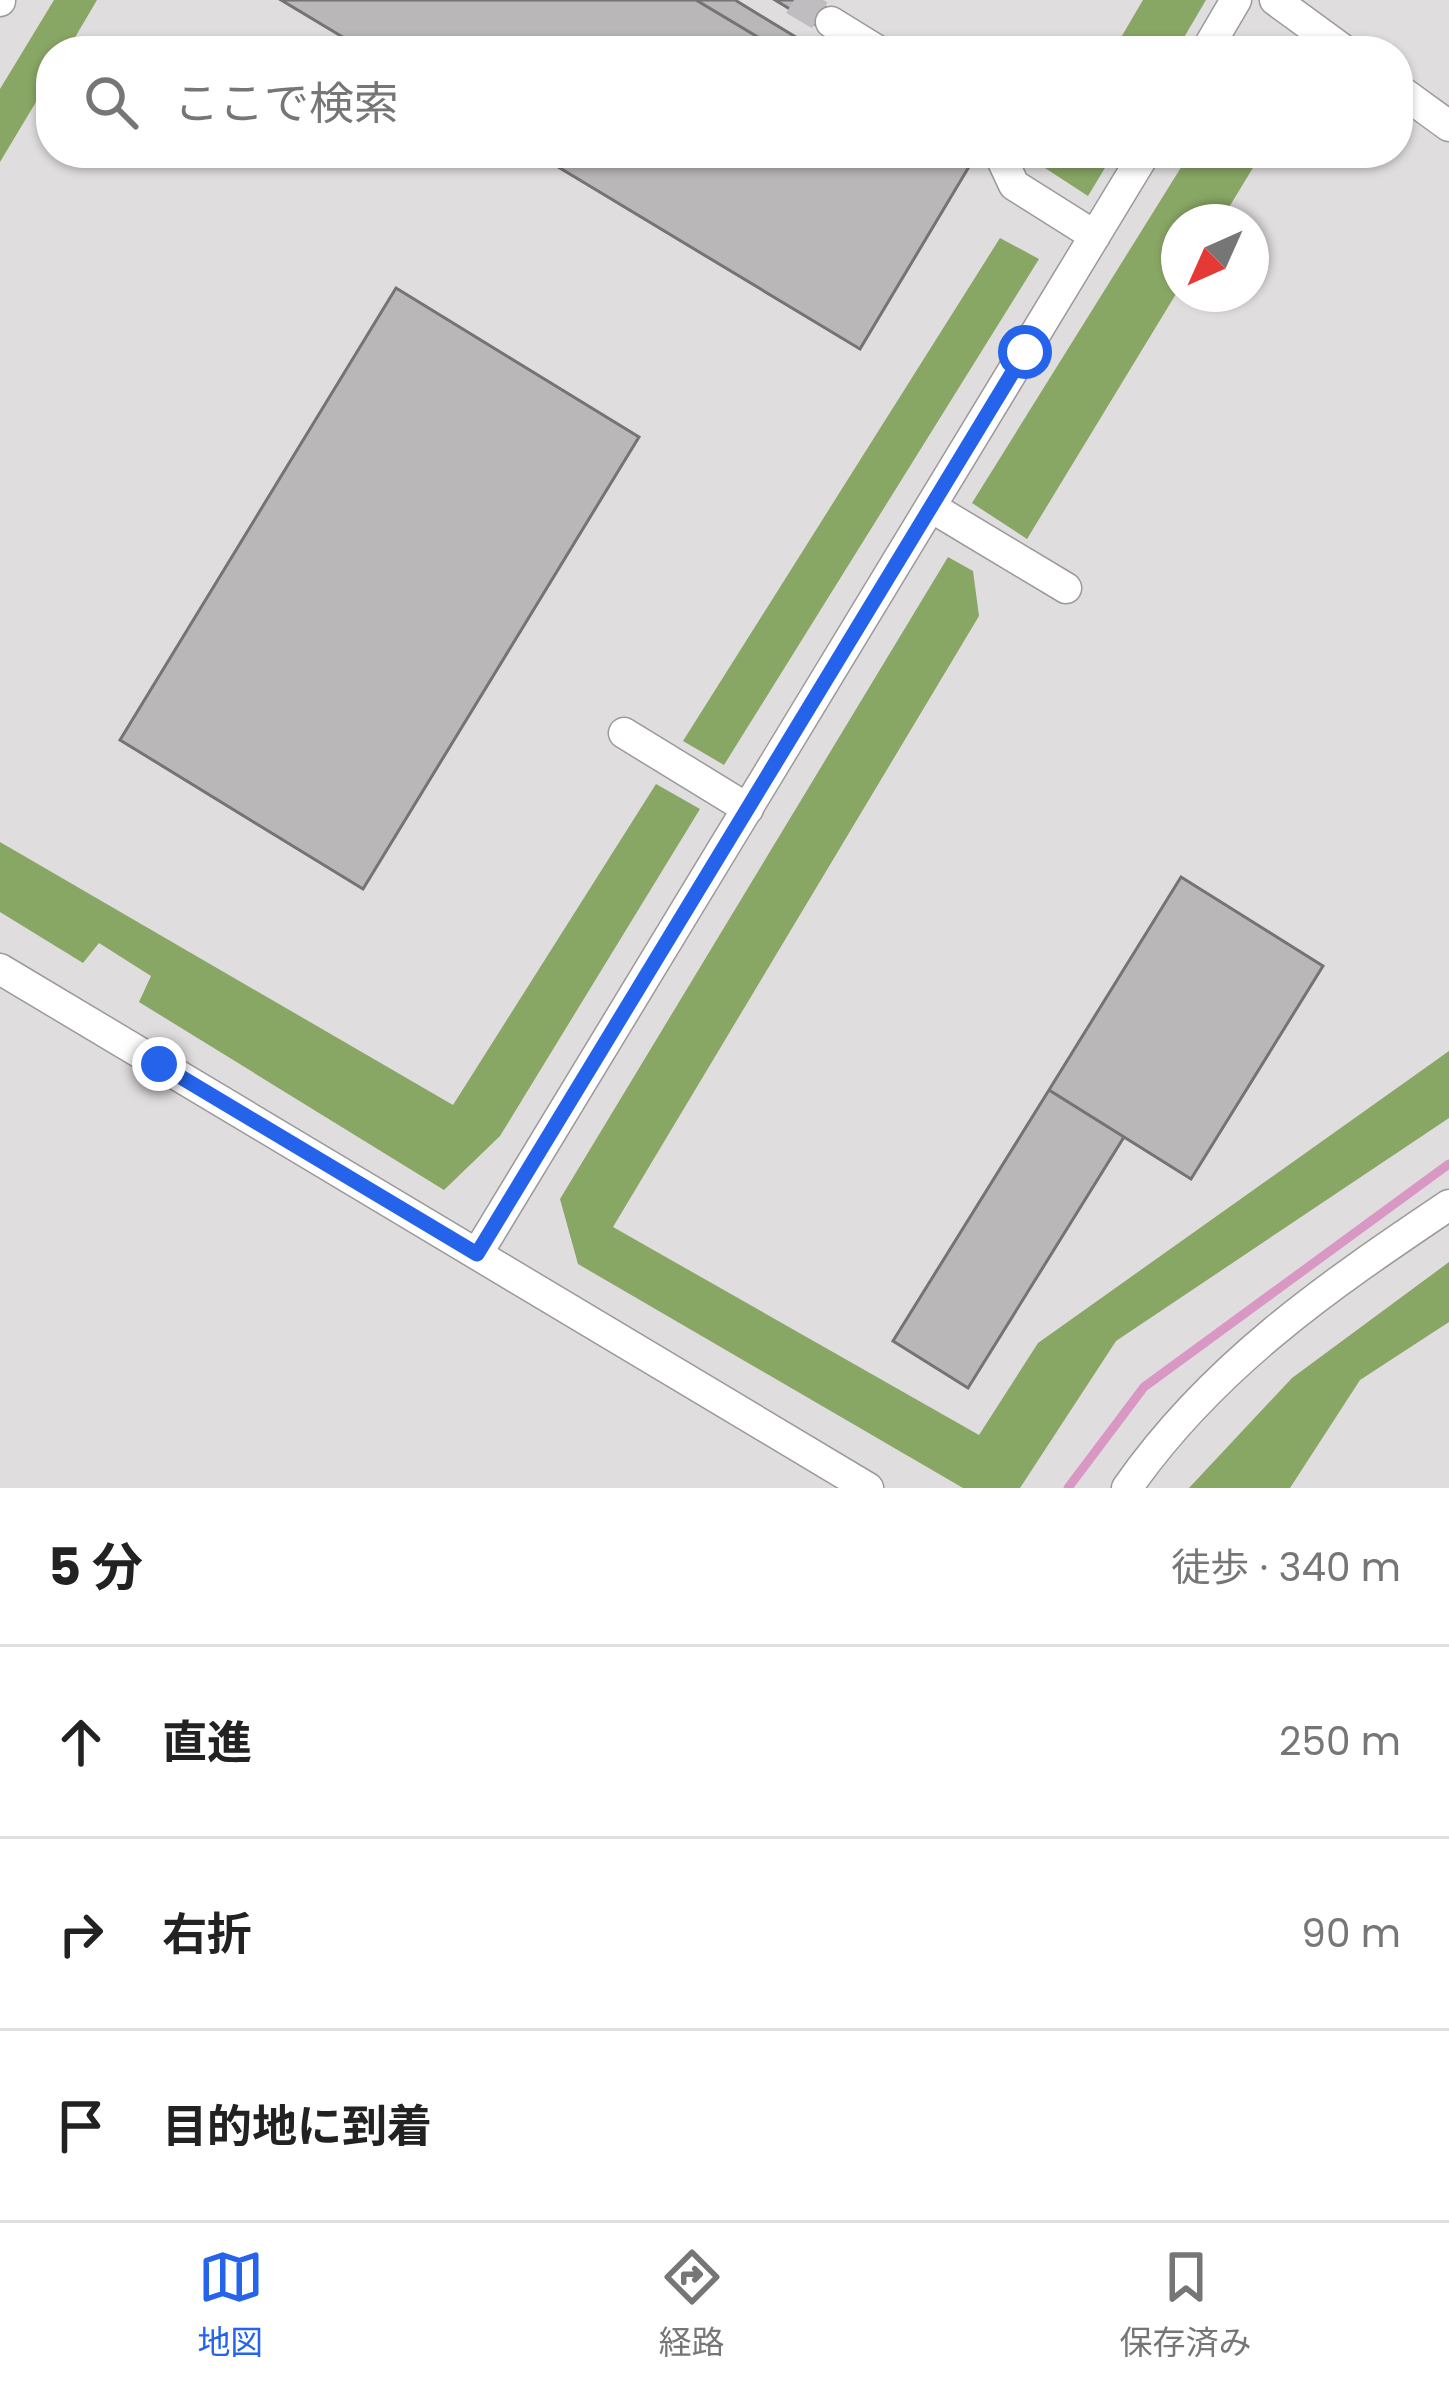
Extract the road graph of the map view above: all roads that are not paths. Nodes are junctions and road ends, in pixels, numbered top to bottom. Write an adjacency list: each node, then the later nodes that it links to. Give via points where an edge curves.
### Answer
1 (1236, 0): 5 (street)
2 (1275, 0): 6 (street)
3 (831, 22): 4 (street)
4 (854, 36)
5 (1215, 36)
6 (1325, 36)
7 (1413, 100): 8 (street)
8 (1449, 126)
9 (1006, 168): 11 (street, via 1014,185)
10 (1136, 168): 11 (street)
11 (1095, 236): 12 (street)
12 (931, 507): 13 (street); 15 (street)
13 (1066, 587)
14 (624, 733): 15 (street)
15 (748, 809): 18 (street)
16 (0, 969): 18 (street)
17 (1449, 1205): 20 (street, via 1245,1354 1164,1436)
18 (477, 1254): 19 (street)
19 (868, 1488)
20 (1127, 1488)

